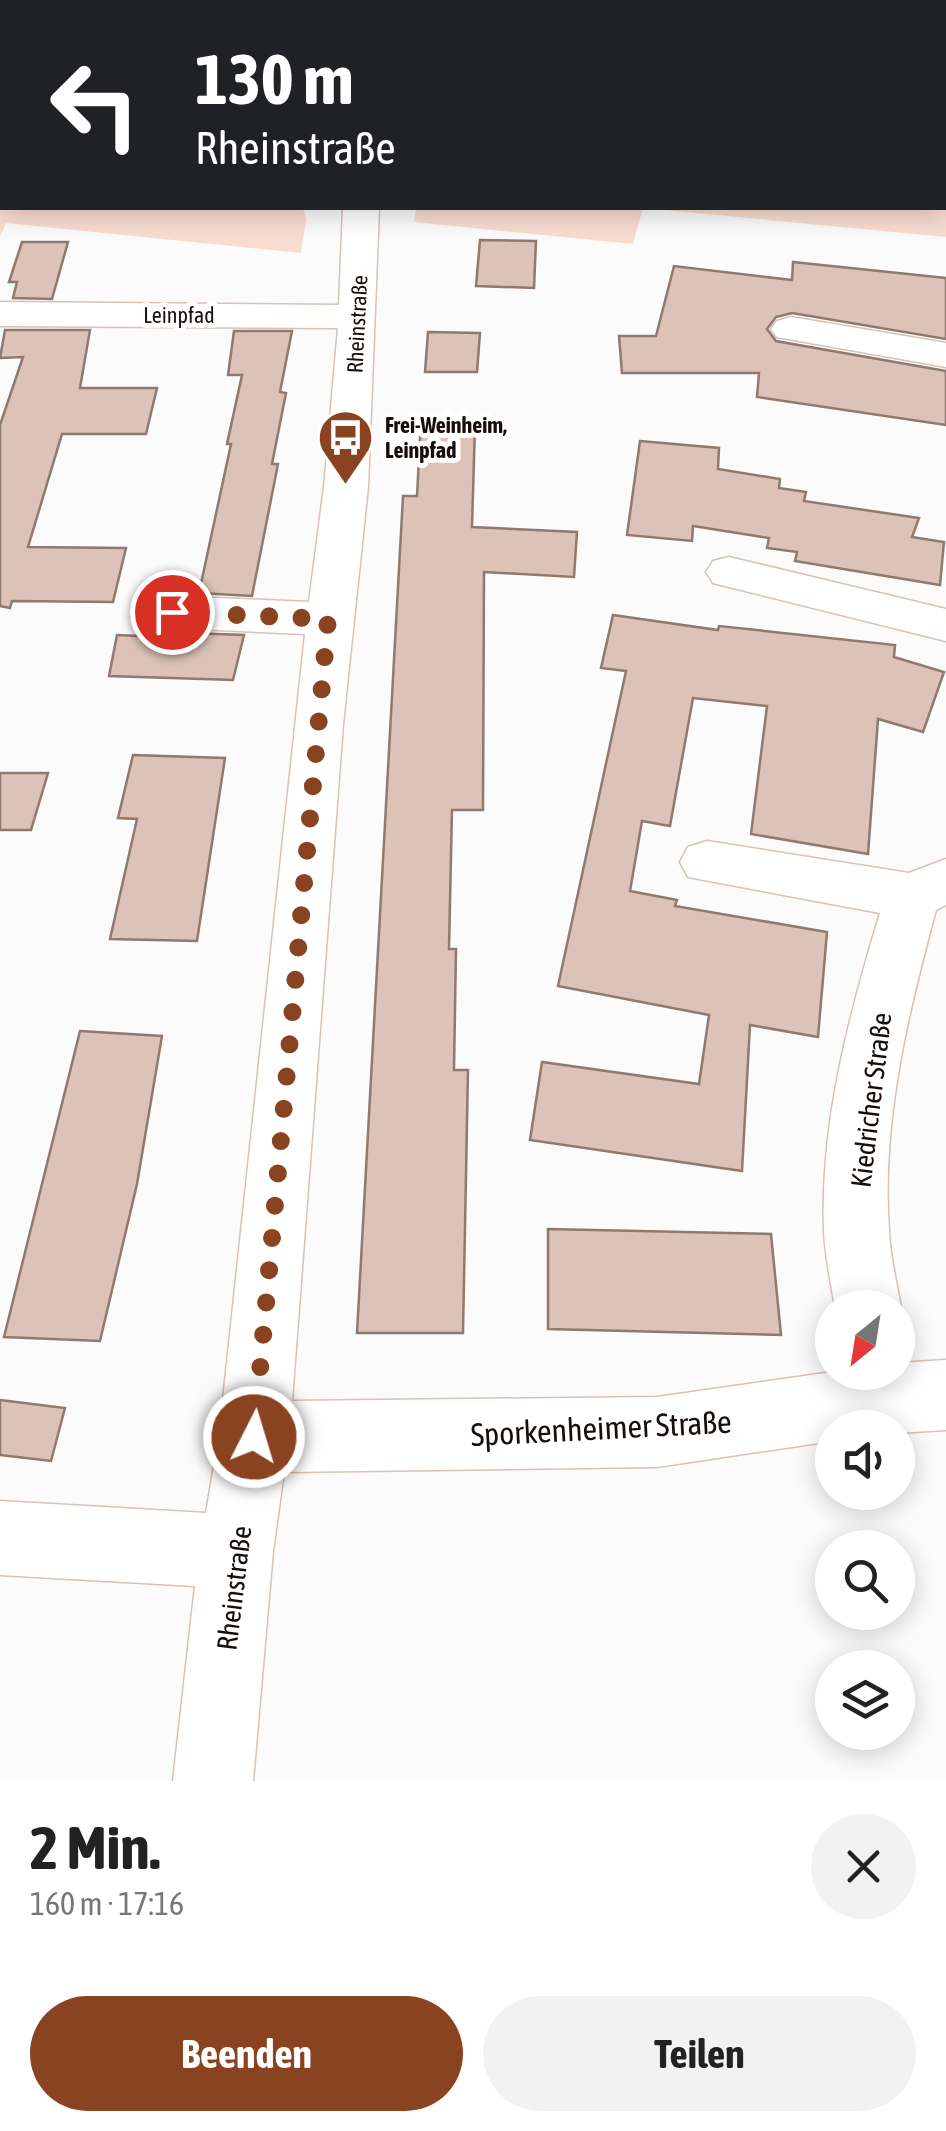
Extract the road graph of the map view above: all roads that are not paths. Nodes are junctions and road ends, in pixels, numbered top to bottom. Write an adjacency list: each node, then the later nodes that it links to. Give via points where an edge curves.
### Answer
1 (362, 210): 3 (street, Rheinstraße)
2 (0, 314): 3 (street, Leinpfad)
3 (358, 316): 8 (street, Rheinstraße)
4 (791, 329): 5 (street)
5 (946, 355)
6 (729, 572): 9 (street)
7 (172, 612): 8 (street)
8 (328, 619): 14 (street, Rheinstraße)
9 (946, 625)
10 (706, 862): 11 (street, Kiedricher Straße)
11 (929, 888): 12 (street, Kiedricher Straße, via 886,985 864,1120 856,1224)
12 (865, 1290)
13 (896, 1390): 14 (street, Sporkenheimer Straße, via 657,1432)
14 (254, 1437): 16 (street, Rheinstraße)
15 (0, 1538): 16 (street)
16 (236, 1552): 17 (street, Rheinstraße)
17 (213, 1781)

